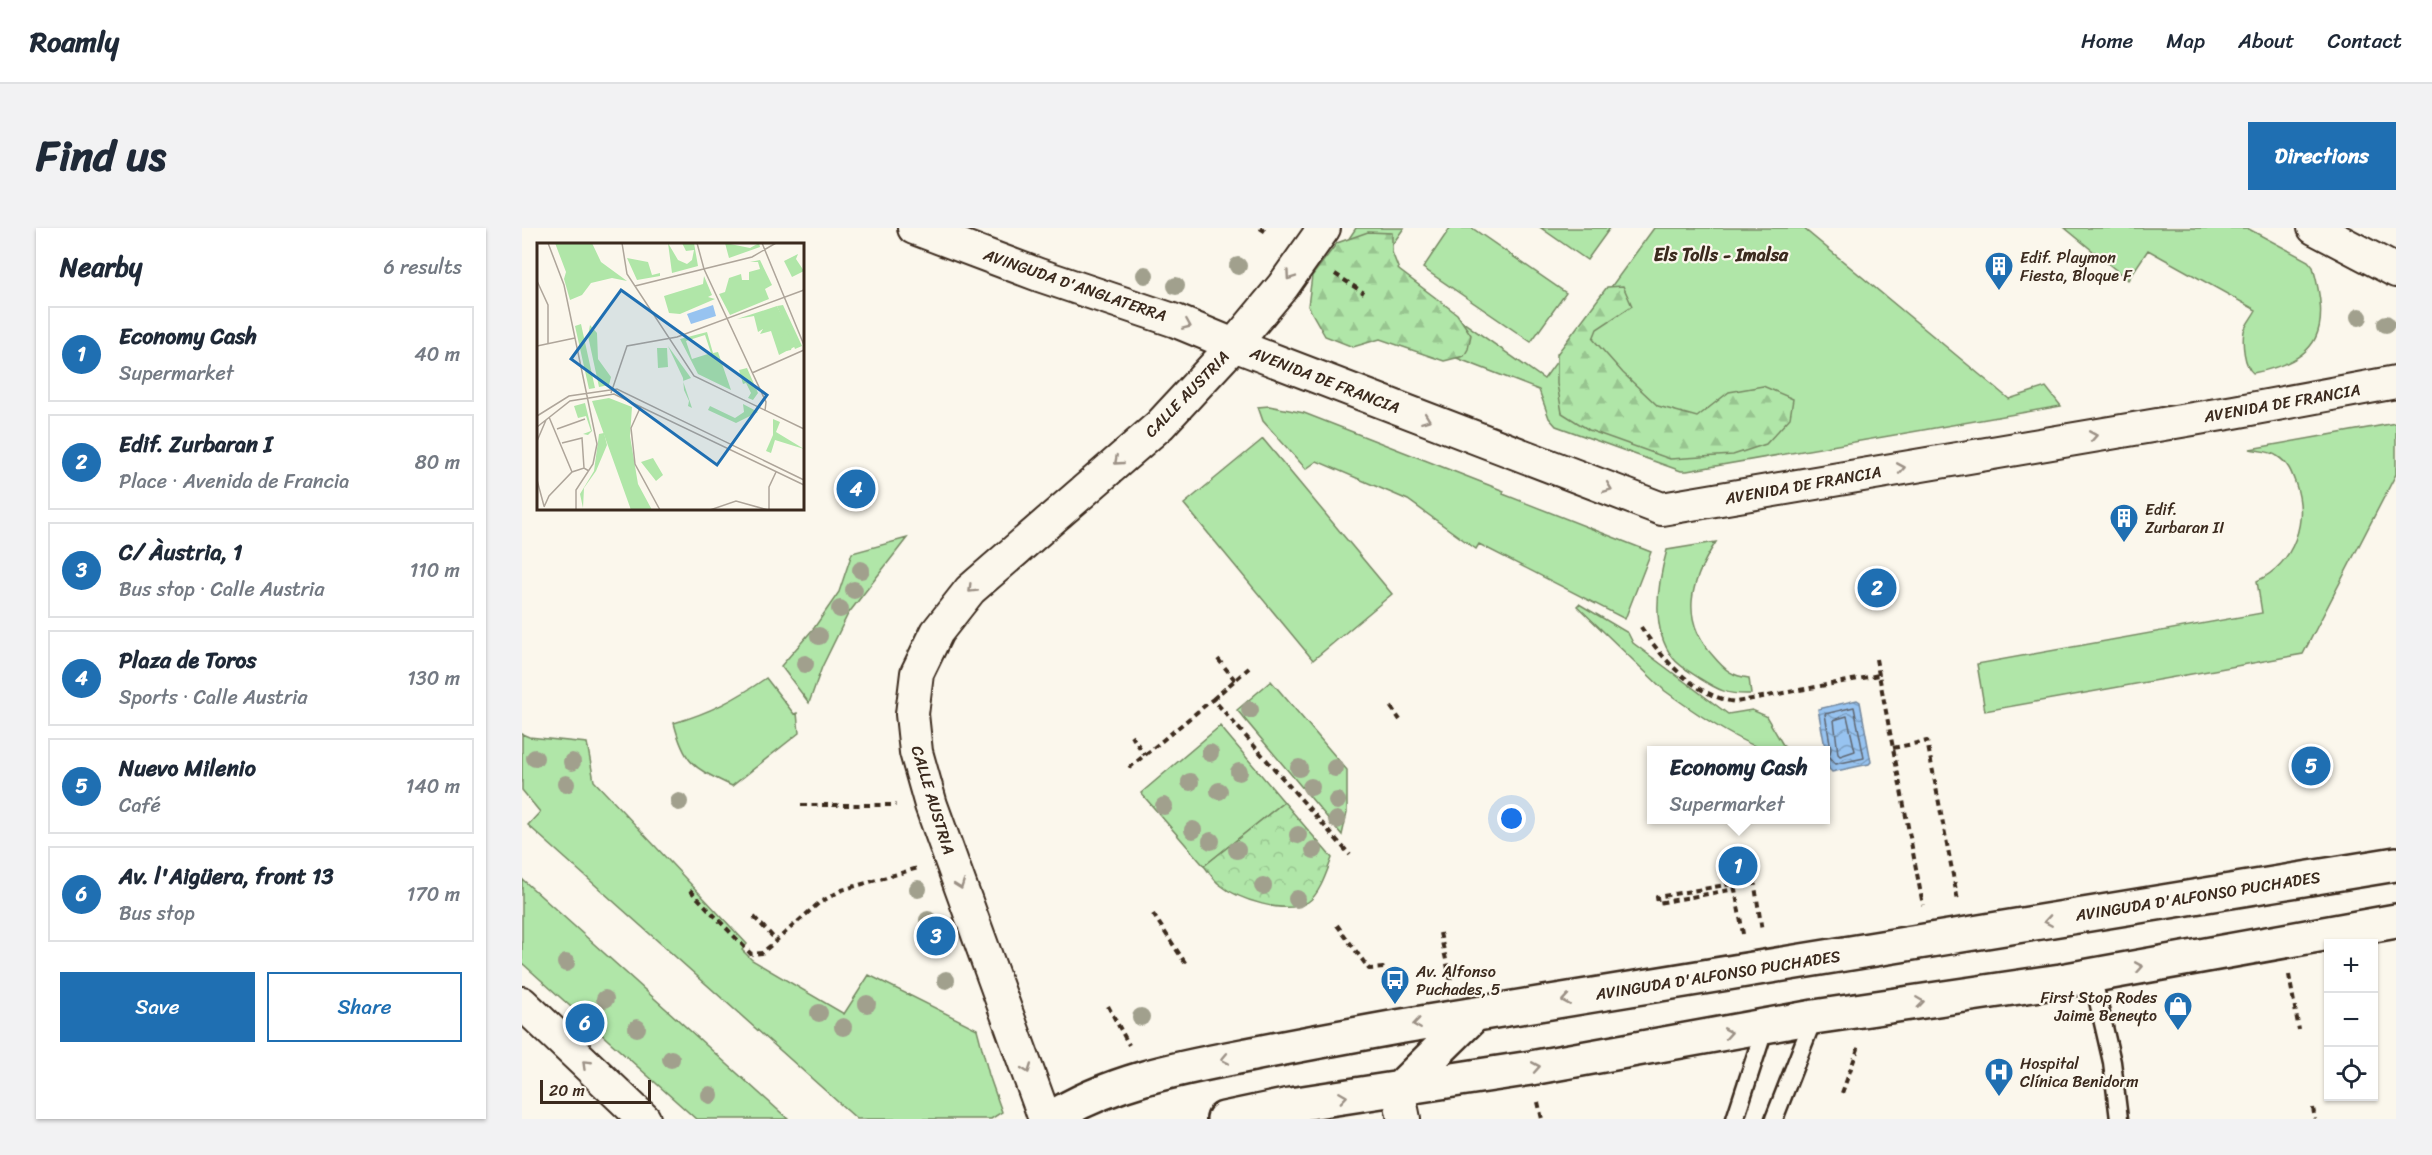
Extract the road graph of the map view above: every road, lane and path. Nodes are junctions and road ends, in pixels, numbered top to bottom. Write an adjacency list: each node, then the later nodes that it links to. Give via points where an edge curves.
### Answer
1 (914, 228): 9 (street, AVINGUDA D'ANGLATERRA, one-way to 9)
2 (1260, 228): 5 (path)
3 (1324, 228): 9 (street, CALLE AUSTRIA, one-way to 9)
4 (2314, 228): 6 (street)
5 (1266, 232)
6 (2396, 271)
7 (1335, 273): 8 (path)
8 (1365, 293)
9 (1234, 345): 10 (street, AVENIDA DE FRANCIA, one-way to 10, via 1662,509); 25 (street, CALLE AUSTRIA, one-way to 25, via 1160,425 970,590 937,632 916,673 912,714 916,753)
10 (2396, 382)
11 (1641, 627): 15 (path, via 1657,652 1719,700 1736,702)
12 (1218, 659): 16 (path)
13 (1876, 659): 15 (path)
14 (1249, 668): 16 (path)
15 (1879, 675): 21 (path)
16 (1235, 681): 17 (path)
17 (1213, 699): 22 (path); 26 (path)
18 (1391, 707): 19 (path)
19 (1400, 720)
20 (1131, 735): 22 (path)
21 (1893, 748): 35 (path, via 1927,741); 37 (path)
22 (1145, 755): 23 (path)
23 (1129, 768)
24 (801, 805): 25 (path)
25 (931, 805): 27 (street, CALLE AUSTRIA)
26 (1350, 855)
27 (950, 858): 36 (path, via 842,890 819,903); 55 (street, CALLE AUSTRIA, one-way to 55)
28 (2396, 864): 35 (main road, AVINGUDA D'ALFONSO PUCHADES, one-way to 35)
29 (690, 890): 36 (path, via 751,954 762,953)
30 (1153, 914): 39 (path)
31 (754, 916): 36 (path)
32 (2396, 921): 38 (main road)
33 (1337, 925): 47 (path, via 1369,969 1383,968 1389,977)
34 (1440, 933): 45 (path)
35 (1965, 934): 37 (main road, AVINGUDA D'ALFONSO PUCHADES)
36 (776, 940)
37 (1930, 941): 40 (main road, AVINGUDA D'ALFONSO PUCHADES)
38 (2282, 942): 41 (main road, one-way to 38); 49 (path)
39 (1186, 964)
40 (1759, 969): 40 (path, via 1753,879 1657,897 1658,903 1736,889); 45 (main road, AVINGUDA D'ALFONSO PUCHADES, one-way to 45)
41 (2092, 975): 44 (main road, one-way to 41); 60 (lane, via 2112,1062)
42 (522, 1003): 54 (street, one-way to 42)
43 (1108, 1006): 50 (path)
44 (1873, 1009): 46 (main road); 51 (path)
45 (1466, 1016): 47 (main road, AVINGUDA D'ALFONSO PUCHADES, one-way to 47); 52 (main road)
46 (1814, 1017): 48 (main road); 59 (lane)
47 (1396, 1027): 50 (main road, AVINGUDA D'ALFONSO PUCHADES, one-way to 50)
48 (1765, 1027): 52 (main road, one-way to 48); 58 (lane)
49 (2299, 1030)
50 (1147, 1077): 56 (main road, AVINGUDA D'ALFONSO PUCHADES, via 1093,1096)
51 (1842, 1093)
52 (1401, 1104): 57 (main road, one-way to 52, via 1290,1105)
53 (2313, 1108): 61 (path)
54 (644, 1119)
55 (1045, 1119)
56 (1050, 1119)
57 (1224, 1119)
58 (1736, 1119)
59 (1774, 1119)
60 (2119, 1119)
61 (2315, 1119)

